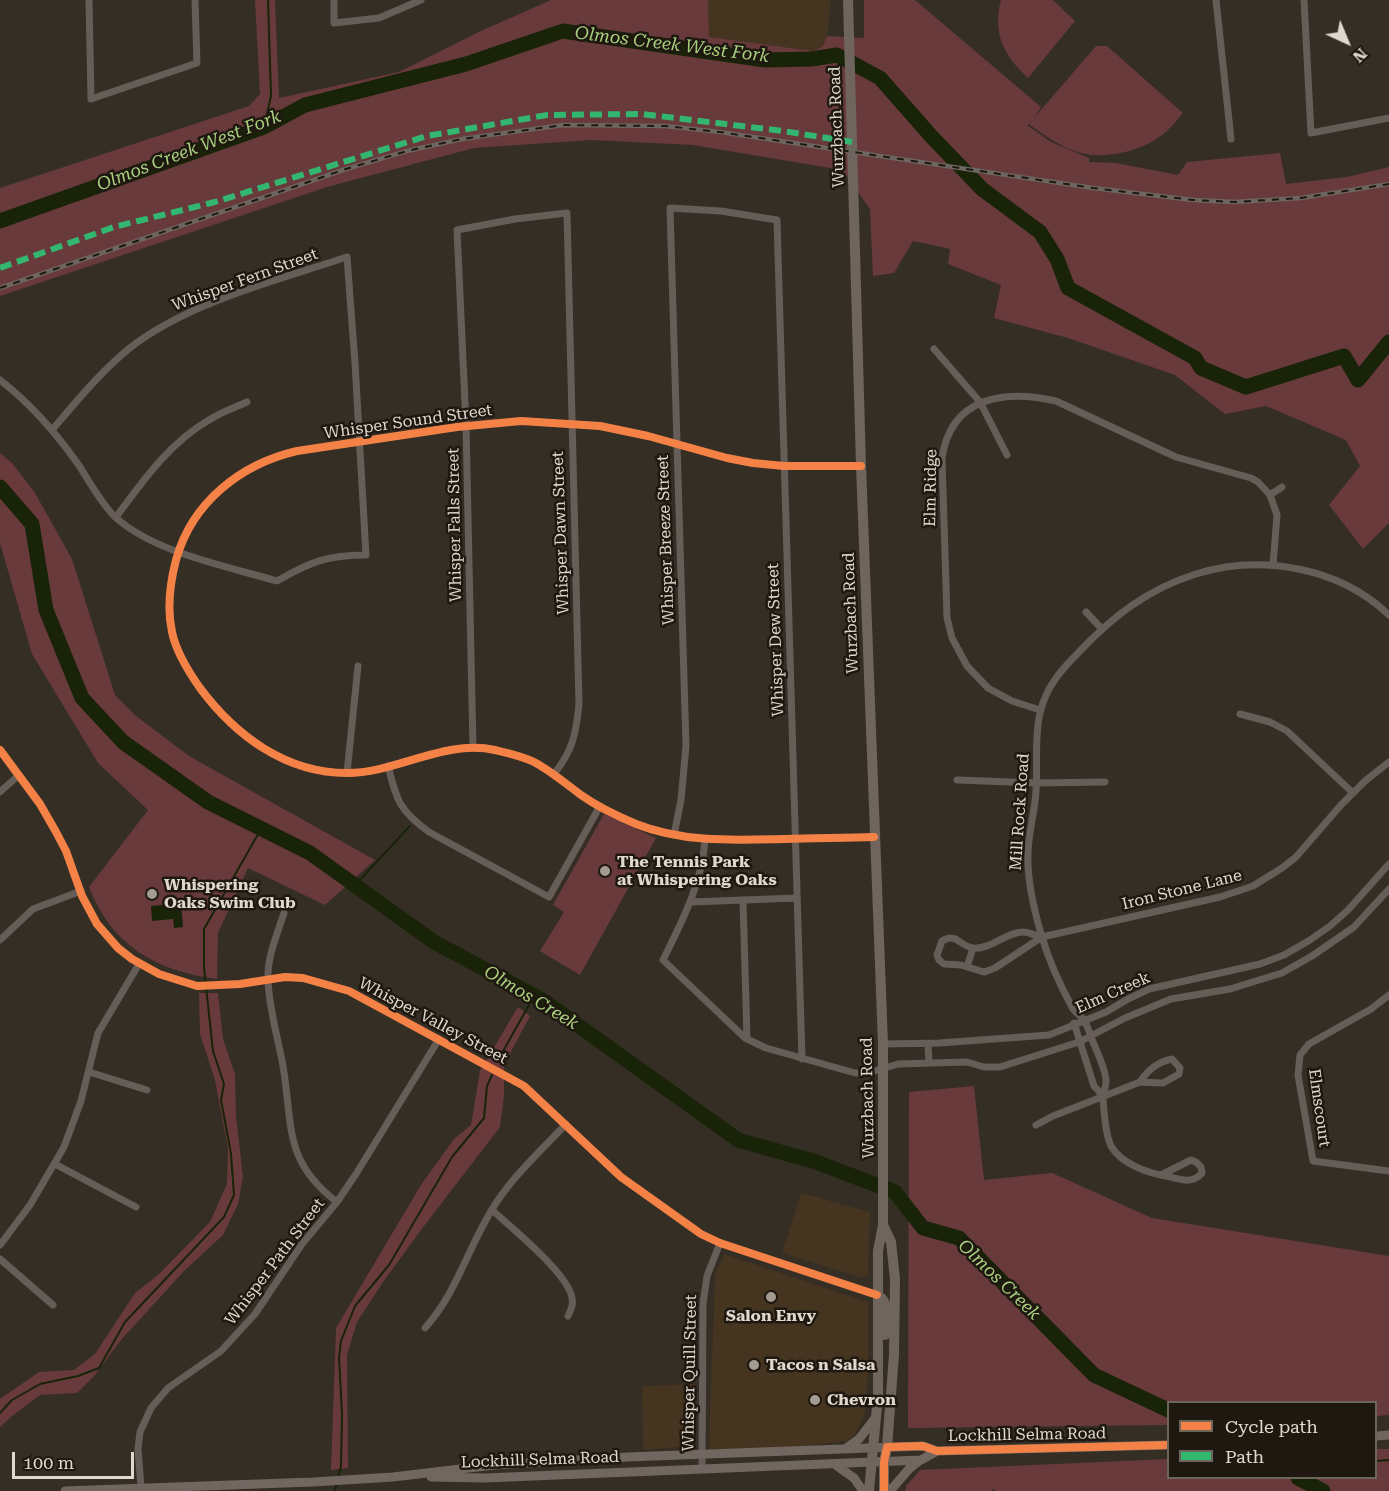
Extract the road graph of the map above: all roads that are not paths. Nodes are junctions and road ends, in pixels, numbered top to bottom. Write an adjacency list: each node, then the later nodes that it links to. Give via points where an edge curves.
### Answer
1 (89, 0): 2 (street, via 91,99 197,63)
2 (195, 0)
3 (334, 0): 4 (street, via 334,23 380,18)
4 (421, 0)
5 (848, 0): 23 (main road, Wurzbach Road)
6 (1216, 0): 9 (street)
7 (1304, 0): 8 (street, via 1311,133)
8 (1389, 118)
9 (1231, 138)
10 (567, 213): 16 (street, Whisper Falls Street, via 457,230); 17 (street, Whisper Dawn Street)
11 (777, 220): 20 (street, Whisper Breeze Street, via 670,208); 22 (street, Whisper Dew Street)
12 (934, 349): 15 (street)
13 (0, 380): 18 (street)
14 (247, 402): 26 (street, via 210,419 174,446)
15 (980, 402): 21 (street); 25 (street, Elm Ridge, via 1008,396 1056,401 1176,457 1251,478); 33 (street, Elm Ridge, via 955,422 943,452 949,628 961,657 988,688)
16 (466, 425): 17 (street, Whisper Sound Street, via 521,421); 19 (street, Whisper Sound Street); 35 (street, Whisper Falls Street)
17 (572, 426): 20 (street, Whisper Sound Street, via 600,426); 40 (street, Whisper Dawn Street, via 579,704 575,740)
18 (52, 430): 19 (street, Whisper Fern Street, via 89,385 132,346 158,329 214,302 347,257); 26 (street)
19 (360, 443): 27 (street, Whisper Sound Street, via 297,451 250,468 212,497); 27 (street, via 366,555 320,560 277,582)
20 (676, 444): 22 (street, Whisper Sound Street, via 727,459); 48 (street, Whisper Breeze Street, via 686,746)
21 (1007, 455)
22 (784, 466): 23 (street, Whisper Sound Street); 50 (street, Whisper Dew Street)
23 (861, 466): 49 (main road, Wurzbach Road)
24 (1282, 487): 25 (street)
25 (1270, 495): 28 (street, via 1277,515)
26 (116, 517): 27 (street, via 143,537)
27 (179, 552): 39 (street, Whisper Sound Street, via 172,579 172,633 185,665 209,700 236,729 277,756 308,767)
28 (1273, 565): 30 (street, Mill Rock Road, via 1332,579); 31 (street, Mill Rock Road, via 1231,566 1182,578 1137,600)
29 (1086, 612): 31 (street)
30 (1389, 615)
31 (1101, 628): 33 (street, Mill Rock Road, via 1059,672)
32 (358, 666): 39 (street)
33 (1040, 710): 44 (street, Mill Rock Road)
34 (1240, 714): 46 (street, via 1287,731)
35 (473, 748): 38 (street, Whisper Sound Street, via 444,751); 40 (street, Whisper Sound Street, via 517,756)
36 (0, 750): 41 (street, Whisper Valley Street)
37 (1389, 762): 46 (street, Iron Stone Lane)
38 (388, 766): 39 (street, Whisper Sound Street); 47 (street, via 401,807 416,822 549,897)
39 (347, 773)
40 (554, 774): 47 (street, Whisper Sound Street)
41 (19, 775): 45 (street); 54 (street, Whisper Valley Street, via 56,832)
42 (957, 780): 44 (street)
43 (1105, 782): 44 (street)
44 (1037, 783): 59 (street, Mill Rock Road, via 1028,871)
45 (0, 792)
46 (1353, 793): 59 (street, Iron Stone Lane, via 1296,857 1253,886)
47 (600, 806): 48 (street, Whisper Sound Street, via 638,825)
48 (674, 835): 51 (street, Whisper Sound Street)
49 (874, 837): 50 (street, Whisper Sound Street); 73 (main road, Wurzbach Road)
50 (796, 838): 51 (street, Whisper Sound Street); 55 (street, Whisper Dew Street)
51 (705, 840): 57 (street, via 701,873)
52 (1389, 864): 67 (street, Elm Creek, via 1348,910 1284,955 1149,989)
53 (1389, 890): 69 (street, Elm Creek, via 1354,927 1282,973 1171,999)
54 (81, 891): 60 (street, via 33,909); 62 (street, Whisper Valley Street, via 107,936)
55 (797, 898): 56 (street); 75 (street, Whisper Dew Street)
56 (743, 900): 57 (street); 71 (street)
57 (691, 902): 71 (street, via 663,960)
58 (284, 913): 64 (street)
59 (1042, 937): 61 (street, via 1024,932); 63 (street, via 995,968 984,972); 66 (street, Mill Rock Road)
60 (0, 940)
61 (973, 948): 63 (street); 63 (street, via 952,937 939,947 937,955 944,964)
62 (139, 964): 64 (street, Whisper Valley Street, via 197,986); 80 (street, via 98,1033)
63 (967, 967)
64 (268, 979): 70 (street, Whisper Valley Street, via 303,978 349,991); 89 (street, via 293,1142 312,1179)
65 (1389, 995): 87 (street, Elmscourt, via 1309,1044 1300,1055 1298,1075 1313,1161)
66 (1074, 1011): 67 (street, Mill Rock Road); 68 (street, Mill Rock Road)
67 (1085, 1021): 68 (street, Elm Creek); 69 (street, Mill Rock Road)
68 (1074, 1025): 72 (street, Mill Rock Road); 74 (street, Elm Creek, via 1049,1035)
69 (1090, 1036): 72 (street, Elm Creek); 76 (street, Mill Rock Road)
70 (439, 1039): 84 (street, Whisper Valley Street, via 524,1086); 89 (street, Whisper Path Street)
71 (747, 1039): 75 (street, Elm Creek)
72 (1079, 1042): 77 (street, Elm Creek, via 1000,1066); 78 (street, Mill Rock Road)
73 (882, 1044): 74 (street, Elm Creek); 79 (main road, Wurzbach Road)
74 (928, 1044): 77 (street)
75 (802, 1059): 79 (street, Elm Creek, via 855,1073)
76 (1100, 1060): 78 (street); 83 (street, Mill Rock Road, via 1106,1081)
77 (929, 1062): 79 (street, Elm Creek)
78 (1088, 1065): 83 (street, Mill Rock Road, via 1094,1086)
79 (883, 1069): 92 (main road, Wurzbach Road)
80 (89, 1072): 82 (street); 86 (street, via 75,1121)
81 (1140, 1082): 81 (street, via 1163,1083 1179,1074 1180,1068 1172,1059 1167,1060 1149,1069); 83 (street)
82 (147, 1090)
83 (1103, 1096): 85 (street); 88 (street, Mill Rock Road, via 1110,1145 1142,1169)
84 (566, 1124): 91 (street); 94 (street, Whisper Valley Street, via 621,1177 701,1234)
85 (1036, 1125)
86 (55, 1164): 90 (street); 95 (street)
87 (1389, 1171)
88 (1161, 1175): 88 (street, Mill Rock Road, via 1190,1181 1202,1173 1201,1167 1191,1160)
89 (337, 1202): 119 (street, Whisper Path Street, via 302,1244 239,1334 202,1366 168,1388 151,1408 139,1440)
90 (136, 1207)
91 (492, 1210): 99 (street, via 559,1274 572,1296); 100 (street, via 445,1305)
92 (883, 1225): 93 (main road, Wurzbach Road); 97 (main road, Wurzbach Road)
93 (891, 1242): 97 (main road, via 884,1288); 101 (main road, Wurzbach Road)
94 (720, 1243): 97 (street, Whisper Valley Street); 109 (street, Whisper Quill Street, via 707,1276 703,1304)
95 (0, 1245)
96 (0, 1259): 98 (street)
97 (877, 1295): 101 (main road, via 885,1303 885,1334); 102 (main road, Wurzbach Road)
98 (53, 1305)
99 (568, 1316)
100 (425, 1328)
101 (894, 1345): 104 (main road, Wurzbach Road)
102 (876, 1417): 105 (main road, Wurzbach Road); 106 (main road, via 860,1438)
103 (1167, 1445): 107 (main road, Lockhill Selma Road)
104 (887, 1447): 105 (main road, Lockhill Selma Road); 107 (main road, Lockhill Selma Road, via 923,1446); 112 (main road, Wurzbach Road)
105 (874, 1448): 106 (main road, Lockhill Selma Road); 113 (main road, Wurzbach Road)
106 (844, 1449): 108 (main road, Lockhill Selma Road)
107 (938, 1451): 111 (main road, Lockhill Selma Road)
108 (760, 1452): 109 (main road, Lockhill Selma Road); 115 (main road)
109 (702, 1454): 110 (main road, Lockhill Selma Road); 116 (street, Whisper Quill Street)
110 (627, 1457): 117 (street); 118 (main road, Lockhill Selma Road, via 494,1465)
111 (921, 1460): 112 (main road, Lockhill Selma Road); 124 (main road)
112 (884, 1462): 113 (main road, Lockhill Selma Road); 123 (main road, Wurzbach Road)
113 (870, 1463): 114 (main road, Lockhill Selma Road); 122 (main road, Wurzbach Road)
114 (835, 1465): 115 (main road, Lockhill Selma Road); 121 (main road, via 854,1478)
115 (759, 1467): 116 (main road, Lockhill Selma Road)
116 (702, 1469): 117 (main road, Lockhill Selma Road)
117 (628, 1472): 118 (main road, Lockhill Selma Road)
118 (393, 1477): 119 (main road, Lockhill Selma Road)
119 (141, 1488): 120 (main road, Lockhill Selma Road)
120 (65, 1491)
121 (863, 1491)
122 (869, 1491)
123 (884, 1491)
124 (890, 1491)

